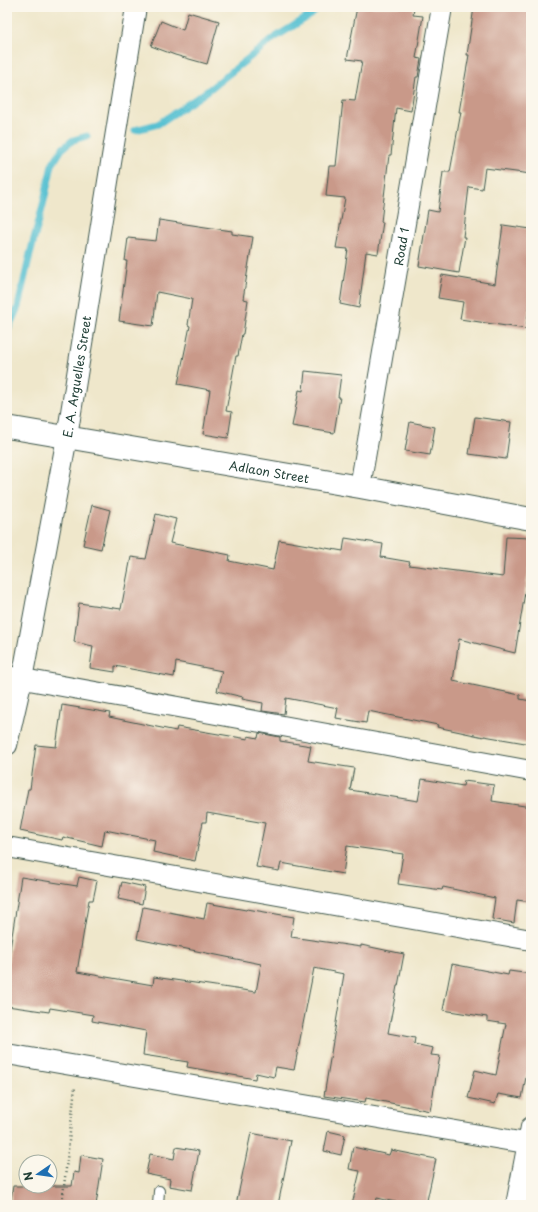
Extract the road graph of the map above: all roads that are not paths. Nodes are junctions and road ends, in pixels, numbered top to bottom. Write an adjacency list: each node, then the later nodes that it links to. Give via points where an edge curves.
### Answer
1 (136, 7): 4 (street, E. A. Arguelles Street)
2 (442, 7): 5 (street, Road 1)
3 (7, 427): 4 (street, Adlaon Street)
4 (67, 437): 5 (street, Adlaon Street); 7 (street, E. A. Arguelles Street)
5 (360, 486): 6 (street, Adlaon Street)
6 (531, 519)
7 (15, 678): 8 (street, E. A. Arguelles Street); 9 (street)
8 (7, 745)
9 (531, 771)
10 (7, 847): 11 (street)
11 (531, 940)
12 (7, 1054): 13 (street)
13 (530, 1138): 16 (street)
14 (159, 1191): 15 (lane)
15 (158, 1205)
16 (516, 1205)

